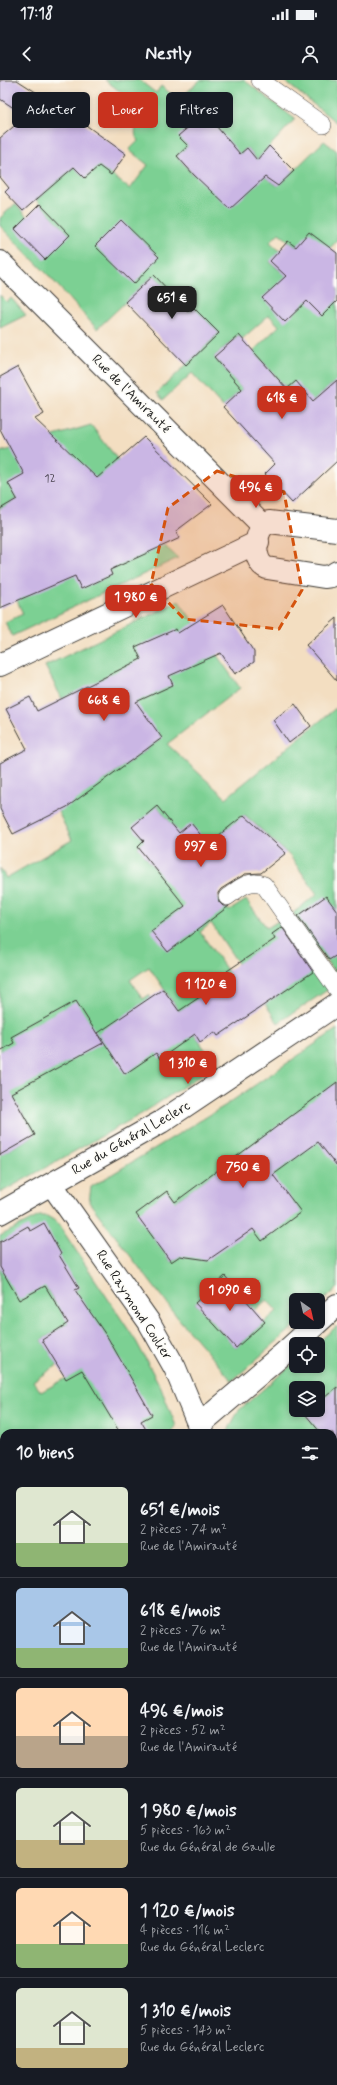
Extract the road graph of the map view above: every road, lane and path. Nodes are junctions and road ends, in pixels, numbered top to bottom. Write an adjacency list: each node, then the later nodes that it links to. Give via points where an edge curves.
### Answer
1 (260, 80): 2 (lane)
2 (323, 126)
3 (0, 262): 5 (street, Rue de l'Amirauté)
4 (336, 529): 5 (street, via 273,521 266,523)
5 (260, 534): 6 (street, via 258,560 265,567 324,577); 7 (street)
6 (337, 572)
7 (0, 665)
8 (227, 897): 9 (lane, via 251,883 258,882 264,885)
9 (337, 989)
10 (337, 1004): 11 (street, Rue du Général Leclerc, via 183,1108)
11 (52, 1185): 12 (street, Rue du Général Leclerc); 14 (street, Rue Raymond Coulier, via 149,1322 175,1368)
12 (0, 1213)
13 (337, 1305): 14 (street)
14 (201, 1429)

